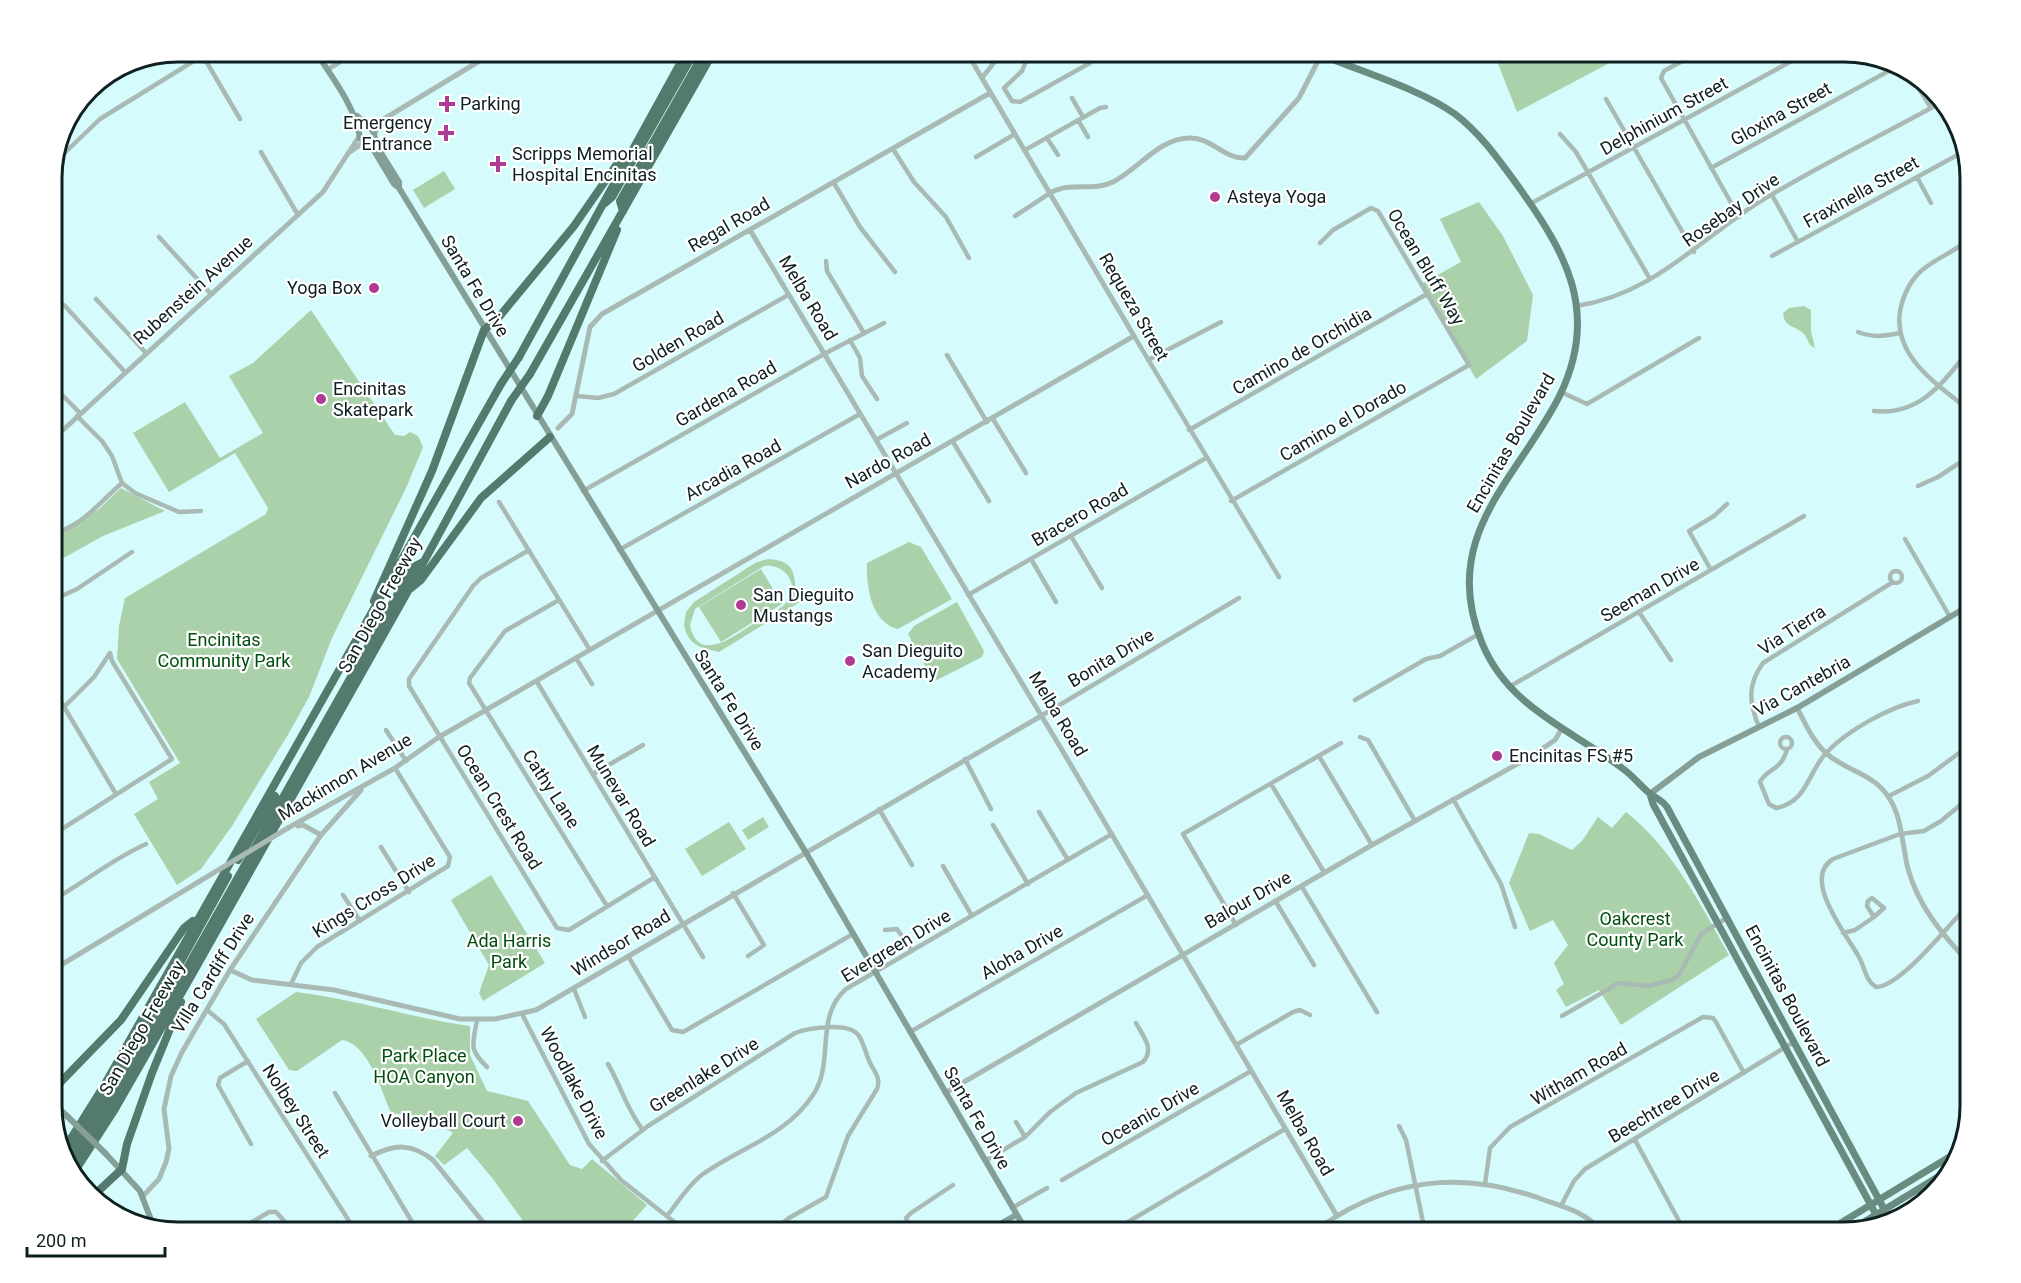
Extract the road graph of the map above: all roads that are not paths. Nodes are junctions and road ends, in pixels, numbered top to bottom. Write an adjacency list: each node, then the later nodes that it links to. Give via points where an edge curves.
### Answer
1 (193, 62): 46 (street, via 105,115)
2 (207, 62): 31 (street)
3 (322, 62): 18 (main road)
4 (340, 62): 18 (street)
5 (478, 62): 30 (street)
6 (681, 62): 51 (highway, San Diego Freeway)
7 (689, 62): 62 (highway, via 612,197)
8 (699, 62): 63 (highway, via 620,201)
9 (708, 62): 59 (highway, San Diego Freeway)
10 (973, 62): 20 (street, Requeza Street)
11 (994, 62): 20 (street)
12 (1026, 62): 21 (street)
13 (1090, 62): 21 (street, via 1020,102 1012,101)
14 (1317, 62): 57 (street, via 1299,98 1245,158 1232,157 1211,144 1188,138 1159,148 1112,183 1062,187)
15 (1345, 62): 61 (main road, Encinitas Boulevard, via 1454,114 1489,147)
16 (1681, 62): 33 (street, via 1664,71 1661,78)
17 (1790, 62): 33 (street, Delphinium Street)
18 (327, 70): 26 (main road)
19 (1889, 71): 52 (street, Gloxina Street)
20 (982, 78): 23 (street, Requeza Street)
21 (1004, 88): 23 (street)
22 (1919, 89): 29 (street)
23 (990, 93): 36 (street, Requeza Street); 43 (street, Regal Road)
24 (1072, 98): 32 (street)
25 (1606, 99): 42 (street)
26 (346, 100): 34 (main road); 35 (main road)
27 (1935, 106): 29 (street, Rosebay Drive)
28 (1106, 107): 32 (street)
29 (1930, 108): 58 (street, Rosebay Drive)
30 (385, 118): 34 (street); 38 (street)
31 (240, 119)
32 (1081, 119): 39 (street); 40 (street)
33 (1684, 121): 42 (street, Delphinium Street); 52 (street)
34 (368, 128): 35 (main road); 38 (main road, Santa Fe Drive)
35 (360, 134): 41 (main road, Santa Fe Drive); 47 (street, Rubenstein Avenue)
36 (1015, 134): 44 (street, Requeza Street); 50 (street)
37 (1560, 134): 53 (street)
38 (374, 136): 41 (main road); 56 (main road, Santa Fe Drive)
39 (1088, 137)
40 (1047, 138): 44 (street); 48 (street)
41 (366, 142): 47 (street, Rubenstein Avenue); 56 (main road, Santa Fe Drive)
42 (1633, 146): 53 (street, Delphinium Street); 72 (street)
43 (893, 149): 55 (street, Regal Road); 74 (street, via 914,182 946,217)
44 (1025, 150): 57 (street, Requeza Street)
45 (261, 152): 64 (street)
46 (64, 154)
47 (347, 155): 64 (street, Rubenstein Avenue, via 323,192)
48 (1058, 155)
49 (1958, 155): 54 (street, Fraxinella Street)
50 (976, 157)
51 (627, 158): 62 (highway, San Diego Freeway); 86 (highway, via 617,164 532,279)
52 (1711, 168): 66 (street)
53 (1589, 173): 61 (street, Delphinium Street); 77 (street)
54 (1917, 177): 60 (street); 69 (street, Fraxinella Street)
55 (834, 183): 67 (street, Regal Road); 76 (street, via 860,227)
56 (399, 188): 86 (main road, Santa Fe Drive)
57 (1050, 193): 65 (street); 90 (street, Requeza Street)
58 (1772, 195): 66 (street, Rosebay Drive); 69 (street)
59 (631, 197): 63 (highway, San Diego Freeway); 109 (highway)
60 (1931, 203)
61 (1530, 204): 83 (main road, Encinitas Boulevard, via 1557,243 1568,268)
62 (600, 207): 137 (highway, San Diego Freeway, bridge, via 581,248)
63 (622, 212): 139 (highway, San Diego Freeway, bridge, via 511,401)
64 (298, 214): 78 (street, Rubenstein Avenue)
65 (1015, 216)
66 (1739, 217): 72 (street, Rosebay Drive)
67 (750, 230): 80 (street, Melba Road); 103 (street, Regal Road, via 596,319 590,327)
68 (159, 237): 78 (street)
69 (1798, 242): 73 (street, Fraxinella Street)
70 (1320, 243): 79 (street, Ocean Bluff Way, via 1333,230 1371,208 1378,211)
71 (1960, 247): 89 (street, via 1920,272 1910,285 1901,304)
72 (1694, 252): 77 (street, Rosebay Drive)
73 (1772, 256)
74 (969, 258)
75 (826, 261): 88 (street, via 827,271)
76 (895, 272)
77 (1650, 279): 83 (street, Rosebay Drive, via 1604,302)
78 (211, 294): 93 (street, Rubenstein Avenue)
79 (1427, 294): 98 (street, Ocean Bluff Way); 113 (street, Camino de Orchidia)
80 (788, 295): 94 (street, Melba Road); 103 (street, Golden Road, via 614,394 598,398)
81 (96, 299): 93 (street)
82 (62, 304): 99 (street)
83 (1576, 306): 101 (main road, Encinitas Boulevard, via 1574,356)
84 (1221, 322): 96 (street)
85 (884, 323): 88 (street, Gardena Road)
86 (484, 330): 109 (main road, Santa Fe Drive); 156 (highway, via 432,471)
87 (1858, 332): 89 (street, via 1883,337)
88 (864, 333): 92 (street, Gardena Road)
89 (1900, 333): 100 (street, via 1912,361)
90 (1134, 336): 96 (street, Requeza Street); 110 (street, Nardo Road)
91 (1698, 338): 101 (street, via 1587,404)
92 (850, 340): 94 (street, Gardena Road); 104 (street, via 860,358 862,376)
93 (146, 353): 99 (street, Rubenstein Avenue)
94 (824, 354): 107 (street, Melba Road); 124 (street, Gardena Road)
95 (947, 355): 110 (street)
96 (1148, 360): 113 (street, Requeza Street)
97 (1960, 361): 100 (street)
98 (1469, 365): 126 (street, Camino el Dorado)
99 (125, 372): 108 (street, Rubenstein Avenue)
100 (1940, 386): 105 (street); 106 (street, via 1913,406)
101 (1561, 392): 154 (main road, Encinitas Boulevard, via 1496,494 1477,536 1470,591)
102 (62, 396): 108 (street)
103 (578, 396): 112 (street, Regal Road, via 572,414)
104 (877, 399)
105 (1960, 403)
106 (1874, 411)
107 (860, 414): 116 (street, Melba Road); 135 (street, Arcadia Road)
108 (79, 415): 114 (street, Rubenstein Avenue); 122 (street, via 112,456)
109 (537, 416): 115 (main road, Santa Fe Drive)
110 (990, 421): 117 (street, Nardo Road); 121 (street)
111 (907, 423): 116 (street)
112 (558, 428): 115 (street, Regal Road)
113 (1189, 430): 118 (street, Requeza Street)
114 (62, 431)
115 (550, 436): 124 (main road, Santa Fe Drive); 144 (highway, via 481,498 421,580)
116 (876, 440): 120 (street, Melba Road)
117 (953, 442): 120 (street, Nardo Road); 125 (street)
118 (1206, 458): 126 (street, Requeza Street); 132 (street, Bracero Road)
119 (1960, 463): 123 (street)
120 (896, 473): 145 (street, Melba Road); 151 (street, Nardo Road)
121 (1026, 473)
122 (122, 483): 129 (street, via 135,493 179,512); 131 (street, via 92,512)
123 (1918, 486)
124 (583, 491): 135 (main road, Santa Fe Drive)
125 (989, 501)
126 (1231, 501): 141 (street, Requeza Street)
127 (499, 502): 134 (street)
128 (1727, 504): 140 (street, via 1689,531)
129 (201, 512)
130 (1804, 516): 140 (street, Seeman Drive)
131 (62, 530)
132 (1071, 536): 138 (street, Bracero Road); 143 (street)
133 (1905, 539): 153 (street)
134 (529, 550): 148 (street); 172 (street, Ocean Crest Road, via 473,586 409,679 410,690)
135 (620, 550): 151 (main road, Santa Fe Drive)
136 (132, 552): 146 (street)
137 (406, 553): 156 (highway, San Diego Freeway); 278 (highway, via 406,564)
138 (1031, 559): 145 (street, Bracero Road); 149 (street)
139 (424, 562): 144 (highway, San Diego Freeway); 281 (highway, via 413,567 113,1099)
140 (1712, 570): 152 (street, Seeman Drive)
141 (1279, 578)
142 (1893, 582): 169 (street, Via Tierra, via 1763,663 1754,675 1750,691)
143 (1102, 588)
144 (408, 591): 242 (highway, San Diego Freeway)
145 (968, 595): 168 (street, Melba Road)
146 (62, 596)
147 (1239, 598): 168 (street, Bonita Drive)
148 (560, 600): 155 (street); 167 (street, Cathy Lane, via 505,631 470,678 471,688)
149 (1056, 602)
150 (1960, 611): 153 (main road, Via Cantebria)
151 (657, 612): 155 (street, Mackinnon Avenue); 204 (main road, Santa Fe Drive)
152 (1639, 612): 158 (street); 161 (street, Seeman Drive)
153 (1950, 617): 166 (main road, Via Cantebria)
154 (1479, 634): 161 (main road, Encinitas Boulevard, via 1490,660); 162 (street)
155 (590, 650): 157 (street, Mackinnon Avenue)
156 (350, 654): 222 (highway, San Diego Freeway)
157 (576, 658): 159 (street, Mackinnon Avenue); 160 (street)
158 (1671, 660)
159 (537, 682): 167 (street, Mackinnon Avenue); 183 (street, Munevar Road)
160 (592, 684)
161 (1509, 687): 171 (main road, Encinitas Boulevard)
162 (1355, 700)
163 (1918, 701): 178 (street, via 1854,729)
164 (62, 704): 165 (street)
165 (64, 707): 186 (street); 186 (street, via 94,677 110,653 172,759)
166 (1797, 708): 169 (main road, Via Cantebria); 178 (street)
167 (486, 710): 172 (street, Mackinnon Avenue); 218 (street, Cathy Lane)
168 (1041, 716): 180 (street, Bonita Drive); 198 (street, Melba Road)
169 (1759, 727): 187 (main road, Via Cantebria, via 1699,757)
170 (386, 729): 181 (street)
171 (1561, 730): 187 (main road, Encinitas Boulevard, via 1622,768); 189 (street, Balour Drive, via 1555,740 1530,757)
172 (439, 737): 181 (street, Mackinnon Avenue); 218 (street, Ocean Crest Road, via 555,926 569,930)
173 (1360, 737): 194 (street, via 1368,740)
174 (1341, 743): 179 (street)
175 (644, 745): 183 (street)
176 (1787, 749): 178 (street, via 1778,768 1760,782 1769,804 1776,808 1802,794)
177 (1960, 752): 188 (street, via 1928,776)
178 (1826, 753): 188 (street, via 1872,780)
179 (1319, 756): 184 (street); 202 (street)
180 (965, 759): 191 (street, Bonita Drive); 192 (street)
181 (406, 761): 182 (street, Mackinnon Avenue)
182 (395, 768): 185 (street, Mackinnon Avenue); 212 (street, Kings Cross Drive, via 450,860 448,866)
183 (593, 774): 209 (street, Munevar Road)
184 (1271, 784): 208 (street); 227 (street, via 1183,834)
185 (364, 786): 196 (street, Mackinnon Avenue); 200 (street, Villa Cardiff Drive)
186 (116, 794): 197 (street)
187 (1650, 794): 223 (main road, Encinitas Boulevard, via 1667,807); 226 (main road, Encinitas Boulevard)
188 (1889, 796): 199 (street)
189 (1453, 799): 194 (street, Balour Drive); 228 (street, via 1501,884)
190 (1960, 805): 199 (street, via 1924,831)
191 (879, 809): 204 (street, Bonita Drive); 206 (street)
192 (991, 809)
193 (1039, 812): 205 (street)
194 (1415, 821): 202 (street, Balour Drive)
195 (993, 825): 210 (street)
196 (291, 827): 200 (street, via 303,825); 239 (street, Mackinnon Avenue, bridge)
197 (62, 829)
198 (1112, 834): 205 (street, Evergreen Drive); 216 (street, Melba Road)
199 (1900, 834): 230 (street, via 1828,863 1822,876 1824,898); 231 (street, via 1915,889)
200 (321, 835): 241 (street, Villa Cardiff Drive)
201 (146, 844): 214 (street, via 114,860)
202 (1372, 844): 208 (street, Balour Drive)
203 (381, 847): 212 (street)
204 (805, 852): 213 (street, Windsor Road); 232 (main road, Santa Fe Drive)
205 (1068, 860): 210 (street, Evergreen Drive)
206 (912, 865)
207 (943, 866): 220 (street)
208 (1324, 872): 211 (street, Balour Drive)
209 (655, 877): 218 (street); 225 (street, Munevar Road)
210 (1028, 884): 220 (street, Evergreen Drive)
211 (1302, 887): 217 (street, Balour Drive); 247 (street)
212 (409, 892): 224 (street, Kings Cross Drive)
213 (733, 893): 225 (street, Windsor Road); 237 (street, via 764,945)
214 (62, 895)
215 (344, 895): 224 (street)
216 (1148, 895): 234 (street, Melba Road); 255 (street, Aloha Drive)
217 (1276, 902): 227 (street, Balour Drive); 240 (street)
218 (607, 906)
219 (1960, 913): 231 (street)
220 (972, 916): 233 (street, Evergreen Drive)
221 (1874, 916): 230 (street, via 1855,930)
222 (198, 917): 264 (highway, via 184,928 121,1020); 276 (highway, San Diego Freeway)
223 (1728, 917): 226 (street); 256 (main road, Encinitas Boulevard)
224 (360, 921): 244 (street, Kings Cross Drive, via 308,954)
225 (683, 923): 236 (street, Windsor Road); 238 (street, Munevar Road)
226 (1719, 923): 250 (street, Encinitas Boulevard, via 1701,934 1680,975 1672,980 1648,986 1619,983); 258 (main road, Encinitas Boulevard)
227 (1236, 925): 234 (street, Balour Drive)
228 (1515, 927)
229 (885, 930): 233 (street, via 897,929)
230 (1843, 933): 231 (street, via 1871,984 1883,987 1906,973)
231 (1941, 933): 235 (street)
232 (853, 934): 236 (street, via 687,1031 678,1032 672,1030); 243 (main road, Santa Fe Drive)
233 (912, 951): 243 (street, Evergreen Drive)
234 (1183, 953): 257 (street, Melba Road); 267 (street, Balour Drive)
235 (1960, 953)
236 (628, 956): 245 (street, Windsor Road)
237 (748, 956)
238 (703, 957)
239 (63, 964)
240 (1314, 965)
241 (230, 970): 244 (street, Windsor Road, via 252,980); 246 (street, Villa Cardiff Drive)
242 (194, 971): 284 (highway, San Diego Freeway); 285 (highway, via 152,1072)
243 (875, 972): 254 (street, Evergreen Drive, via 835,999); 255 (main road, Santa Fe Drive)
244 (291, 984): 252 (street, Windsor Road, via 334,990 440,1016)
245 (573, 989): 248 (street, Windsor Road); 251 (street)
246 (207, 1011): 259 (street, Nolbey Street, via 224,1024); 293 (street, Villa Cardiff Drive, via 171,1076 164,1109 169,1149 166,1162 159,1179)
247 (1377, 1012)
248 (522, 1014): 252 (street, Windsor Road); 282 (street, Woodlake Drive, via 578,1126)
249 (1310, 1015): 257 (street, via 1300,1010 1293,1012)
250 (1562, 1016)
251 (585, 1017)
252 (477, 1020): 261 (street, via 474,1055)
253 (1136, 1023): 274 (street, via 1149,1047 1147,1059 1076,1093)
254 (827, 1027): 273 (street, Greenlake Drive, via 795,1033); 301 (street, Evergreen Drive, via 821,1079 802,1111 778,1131 702,1175); 311 (street, via 852,1030 859,1036 879,1084 848,1136 826,1197)
255 (910, 1032): 267 (main road, Santa Fe Drive)
256 (1794, 1042): 258 (street, Beechtree Drive); 269 (main road, Encinitas Boulevard)
257 (1236, 1045): 262 (street, Melba Road)
258 (1785, 1047): 263 (street, Beechtree Drive); 265 (main road, Encinitas Boulevard)
259 (248, 1062): 277 (street, via 220,1078 218,1085); 307 (street, Nolbey Street)
260 (608, 1064): 273 (street, via 632,1116)
261 (487, 1066)
262 (1251, 1071): 272 (street, Melba Road); 286 (street, Oceanic Drive)
263 (1744, 1073): 275 (street, Beechtree Drive); 288 (street, Witham Road, via 1716,1022 1703,1017 1510,1127 1490,1148)
264 (62, 1081)
265 (1808, 1087): 269 (main road, via 1814,1086 1824,1106); 295 (main road, Encinitas Boulevard)
266 (335, 1093): 279 (street)
267 (945, 1093): 283 (main road, Santa Fe Drive)
268 (62, 1113): 285 (main road, bridge)
269 (1834, 1115): 294 (main road, Encinitas Boulevard)
270 (1016, 1122): 274 (street)
271 (1400, 1126): 290 (street)
272 (1285, 1129): 302 (street, Melba Road); 315 (street)
273 (643, 1130): 282 (street, Greenlake Drive)
274 (1025, 1137): 283 (street)
275 (1635, 1140): 296 (street, Beechtree Drive, via 1585,1170 1574,1181); 319 (street)
276 (68, 1143)
277 (251, 1144)
278 (71, 1152)
279 (371, 1156): 308 (street); 309 (street, via 401,1146 422,1152 433,1160)
280 (1947, 1158): 294 (main road)
281 (74, 1159)
282 (602, 1161): 301 (street, Woodlake Drive)
283 (985, 1161): 298 (main road, Santa Fe Drive)
284 (78, 1166)
285 (122, 1169): 292 (highway); 293 (main road)
286 (1062, 1180)
287 (1932, 1181): 297 (main road)
288 (1485, 1184): 290 (street); 296 (street)
289 (953, 1185): 312 (street, via 911,1213)
290 (1416, 1185): 302 (street, via 1382,1193); 317 (street)
291 (1047, 1188): 298 (street)
292 (98, 1191)
293 (143, 1196): 303 (main road)
294 (1879, 1199): 295 (main road); 297 (main road, Encinitas Boulevard)
295 (1871, 1204): 300 (main road, Encinitas Boulevard); 320 (main road)
296 (1561, 1206): 318 (street)
297 (1885, 1210): 299 (main road, Encinitas Boulevard); 300 (main road)
298 (1014, 1212): 313 (main road); 314 (main road, Santa Fe Drive)
299 (1887, 1213)
300 (1876, 1215): 304 (main road)
301 (667, 1216): 310 (street, Woodlake Drive)
302 (1337, 1216): 316 (street)
303 (151, 1218)
304 (1870, 1219)
305 (252, 1222): 306 (street, via 276,1212)
306 (286, 1222)
307 (350, 1222)
308 (412, 1222)
309 (483, 1222)
310 (674, 1222)
311 (784, 1222)
312 (908, 1222)
313 (1000, 1222)
314 (1020, 1222)
315 (1128, 1222)
316 (1328, 1222)
317 (1423, 1222)
318 (1591, 1222)
319 (1680, 1222)
320 (1842, 1222)

